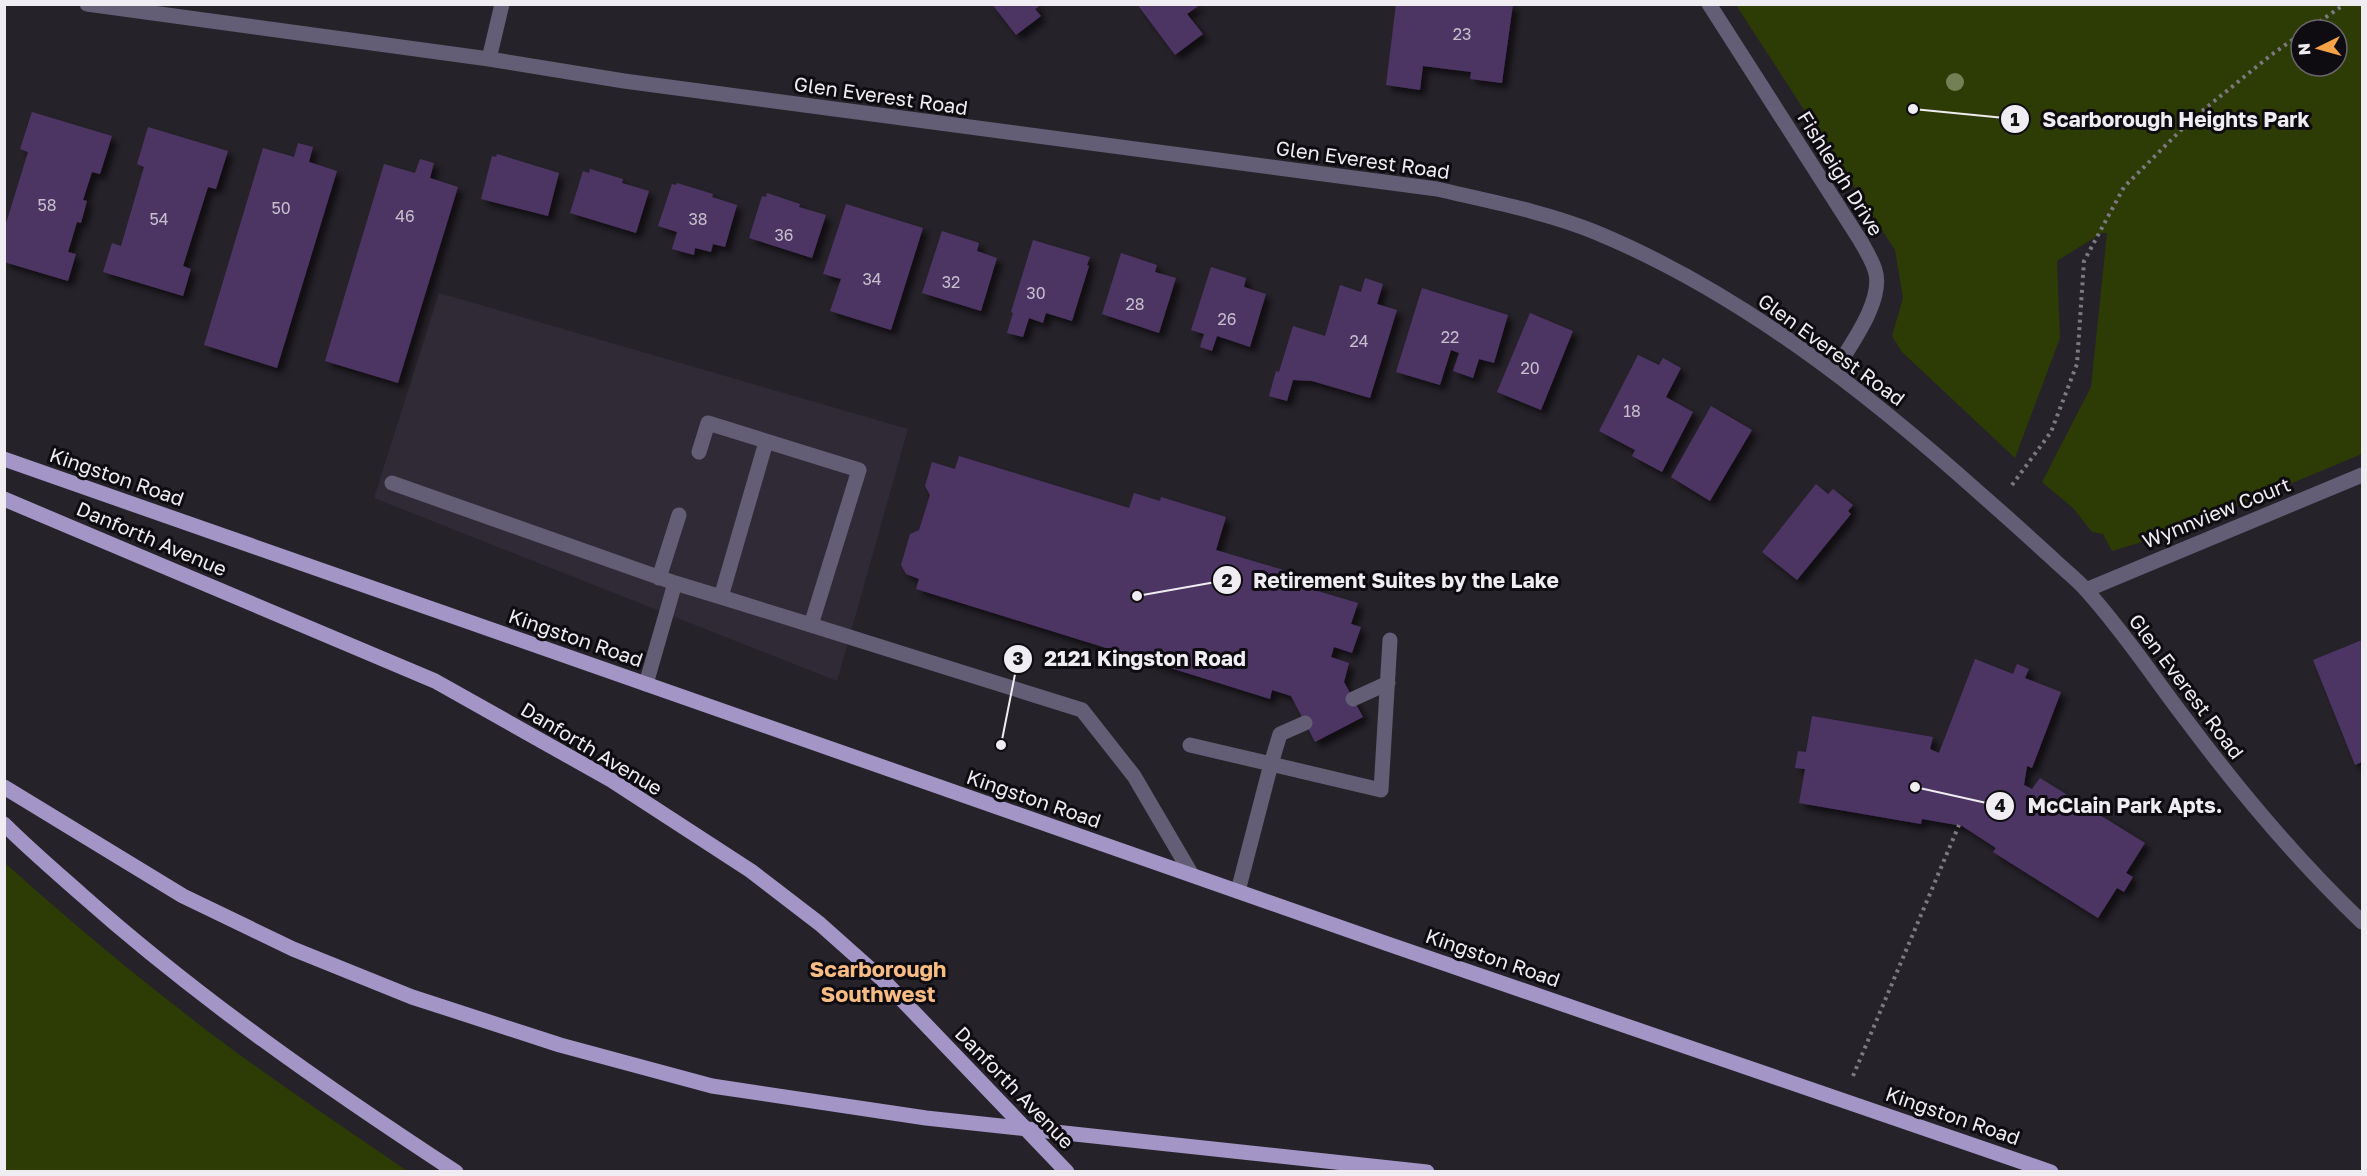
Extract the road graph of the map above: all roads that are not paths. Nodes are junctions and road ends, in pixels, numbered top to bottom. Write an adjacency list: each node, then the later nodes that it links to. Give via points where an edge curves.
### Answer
1 (87, 4): 4 (street, Glen Everest Road)
2 (502, 4): 4 (street)
3 (1709, 4): 5 (street, Fishleigh Drive, via 1875,270 1877,292)
4 (489, 59): 5 (street, Glen Everest Road, via 624,81 1437,189 1593,231 1685,275)
5 (1834, 372): 15 (street, Glen Everest Road, via 1937,455)
6 (766, 442): 7 (street, via 708,423); 16 (street); 17 (street, via 859,470)
7 (699, 453)
8 (4, 459): 20 (main road, Kingston Road)
9 (2362, 475): 15 (street, Wynnview Court)
10 (392, 483): 13 (street)
11 (4, 499): 31 (main road, Danforth Avenue, bridge, via 435,681 611,780 751,871 820,924 884,981)
12 (679, 515): 13 (street)
13 (659, 578): 14 (street)
14 (675, 583): 16 (street); 20 (street)
15 (2086, 590): 29 (street, Glen Everest Road, via 2231,777)
16 (721, 597): 17 (street)
17 (811, 625): 27 (street, via 1082,710 1134,776)
18 (1390, 640): 19 (street)
19 (1388, 683): 21 (street); 24 (street, via 1381,790)
20 (646, 684): 27 (main road, Kingston Road)
21 (1353, 699)
22 (1305, 723): 24 (street, via 1280,734)
23 (1190, 745): 24 (street)
24 (1271, 764): 28 (street)
25 (4, 787): 32 (main road, via 183,896 293,949 435,1004 560,1045 712,1086 926,1118)
26 (4, 824): 30 (main road, via 142,948 266,1042)
27 (1192, 875): 28 (main road, Kingston Road)
28 (1238, 891): 33 (main road, Kingston Road)
29 (2362, 922)
30 (456, 1172)
31 (1067, 1172)
32 (1427, 1172)
33 (2051, 1172)

